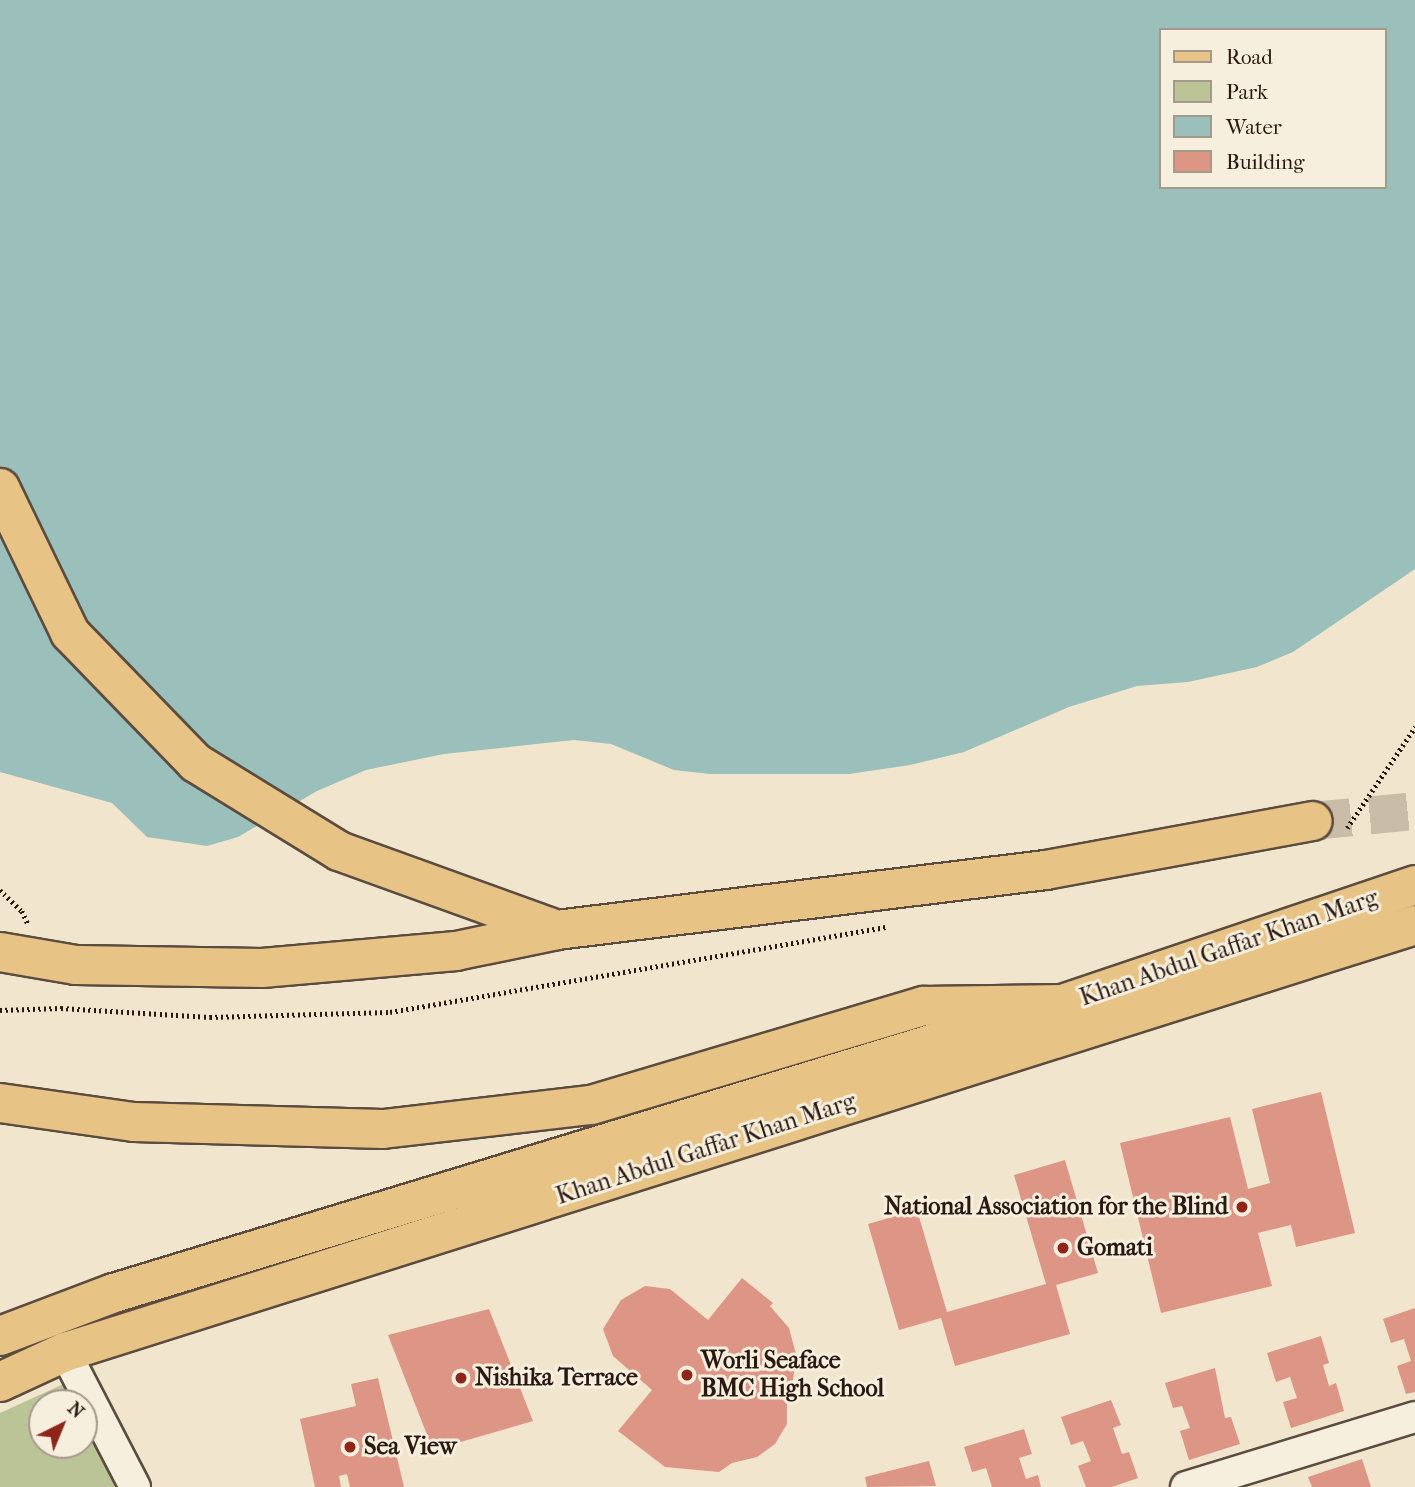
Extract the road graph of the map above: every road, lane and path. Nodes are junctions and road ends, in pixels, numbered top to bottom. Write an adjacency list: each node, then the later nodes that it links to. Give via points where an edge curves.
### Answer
1 (0, 488): 7 (main road, via 70,633 197,763 339,851)
2 (1313, 821): 7 (main road, via 1046,870)
3 (1415, 885): 9 (main road, Khan Abdul Gaffar Khan Marg)
4 (0, 890): 6 (path, via 22,911)
5 (1415, 925): 14 (main road, Khan Abdul Gaffar Khan Marg)
6 (29, 926)
7 (557, 930): 8 (main road, via 456,951 262,968 76,965)
8 (0, 953)
9 (1062, 1004): 12 (main road, via 924,1006 591,1105 383,1129 134,1122); 13 (main road, Khan Abdul Gaffar Khan Marg, via 127,1289)
10 (61, 1008): 11 (path)
11 (0, 1010)
12 (0, 1103)
13 (0, 1336)
14 (65, 1352): 15 (main road, Khan Abdul Gaffar Khan Marg); 17 (street)
15 (0, 1382)
16 (1415, 1417): 18 (street)
17 (135, 1487)
18 (1186, 1487)

